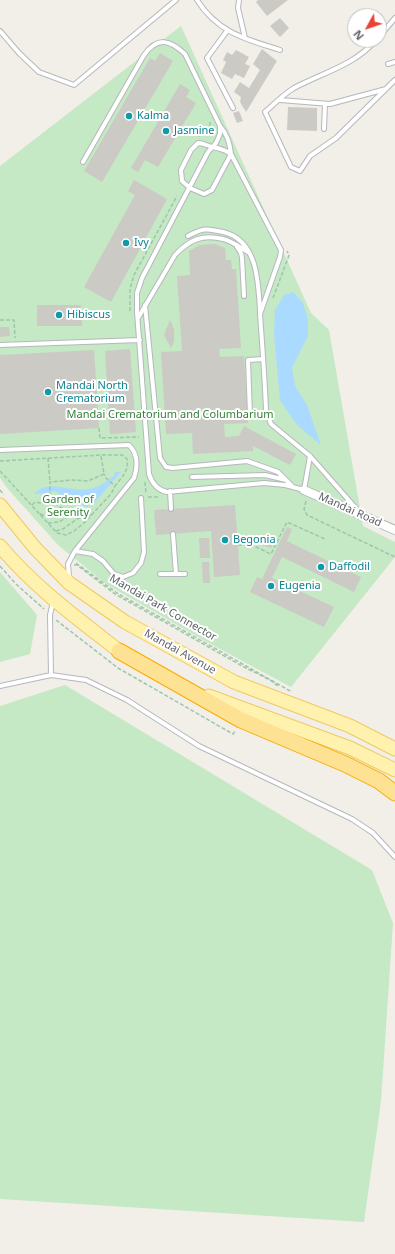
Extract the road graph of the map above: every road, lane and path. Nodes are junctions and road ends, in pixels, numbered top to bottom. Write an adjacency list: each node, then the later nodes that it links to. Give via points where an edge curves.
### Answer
1 (176, 0): 6 (lane, via 74,85 39,72 19,54)
2 (197, 0): 7 (lane, via 214,21)
3 (239, 0): 8 (lane, via 238,8)
4 (395, 18): 5 (lane)
5 (387, 28)
6 (0, 31)
7 (227, 31): 8 (lane); 17 (lane, via 207,58)
8 (245, 38): 10 (lane)
9 (370, 48): 15 (lane, via 338,68 293,89)
10 (280, 50)
11 (395, 62): 12 (lane)
12 (388, 64)
13 (395, 80): 14 (lane)
14 (386, 88): 15 (lane, via 336,138 310,156 300,170 291,167 265,112); 16 (lane)
15 (280, 100): 16 (lane)
16 (325, 104): 19 (lane)
17 (233, 108)
18 (220, 126): 20 (lane, via 219,138); 21 (lane, via 229,139); 22 (lane, via 185,54 166,42 156,44 144,55)
19 (324, 129)
20 (213, 147): 21 (lane, via 223,148); 23 (lane); 23 (lane, via 198,143 191,150 181,170 182,181)
21 (232, 154): 23 (lane, via 212,190 204,194); 31 (lane, via 281,253)
22 (83, 162)
23 (190, 188): 32 (lane, via 142,278 137,298)
24 (179, 192): 25 (path)
25 (164, 218)
26 (188, 236): 28 (lane, via 207,229 229,233 238,238)
27 (236, 245): 28 (lane); 29 (lane, via 241,253); 30 (lane, via 224,239 207,237 193,240 183,246)
28 (249, 252): 31 (lane, via 256,270)
29 (244, 296)
30 (145, 305): 32 (lane); 50 (lane, via 160,458 166,467 247,461 278,472)
31 (260, 314): 37 (lane)
32 (138, 318): 35 (lane)
33 (0, 320): 34 (path, via 14,320)
34 (15, 340)
35 (140, 340): 36 (lane); 55 (lane, via 149,474 161,491)
36 (0, 345)
37 (263, 359): 38 (lane); 38 (lane, via 248,360 250,415)
38 (268, 414): 44 (lane, via 271,424)
39 (99, 428): 40 (path, via 100,438)
40 (141, 436)
41 (100, 446): 42 (lane); 43 (path); 76 (lane, via 129,445 135,451 137,469 134,478)
42 (0, 450)
43 (101, 455): 45 (path); 48 (path); 52 (path, via 122,455 127,459 125,474)
44 (310, 456): 57 (lane); 68 (lane)
45 (48, 458): 46 (path); 51 (path, bridge)
46 (0, 461)
47 (0, 471): 61 (path)
48 (104, 474): 51 (path, via 88,481); 52 (path)
49 (192, 477): 50 (lane, via 265,475)
50 (286, 480): 53 (lane)
51 (50, 482): 60 (path, via 50,493)
52 (115, 486): 67 (path)
53 (293, 487): 55 (lane, via 264,483); 57 (lane)
54 (0, 490): 59 (path)
55 (170, 491): 63 (lane)
56 (0, 493): 59 (path)
57 (305, 493): 68 (street, Mandai Road); 77 (path, via 304,509 307,515)
58 (141, 498): 76 (lane, via 144,552 141,563 132,573 123,577 114,574 94,554)
59 (4, 501): 82 (main road, Mandai Avenue, via 35,548)
60 (54, 503): 61 (path, via 36,502); 62 (path)
61 (32, 506): 65 (path)
62 (64, 508): 64 (path); 65 (path, via 53,515)
63 (171, 509)
64 (77, 513): 66 (path); 69 (path, via 60,522)
65 (40, 514): 69 (path)
66 (87, 515): 67 (path); 71 (path)
67 (92, 515): 71 (path, via 66,535)
68 (363, 516): 70 (street, Mandai Road)
69 (48, 523): 71 (path)
70 (395, 530)
71 (56, 531)
72 (173, 534): 80 (lane)
73 (325, 539): 74 (path, via 287,522 271,554 252,545)
74 (238, 545)
75 (0, 546): 83 (main road)
76 (75, 551): 78 (lane)
77 (395, 557)
78 (68, 563): 82 (lane, via 69,577); 87 (path, Mandai Park Connector, via 77,563 117,593); 88 (path, via 77,565 115,594 270,680)
79 (160, 574): 80 (lane)
80 (176, 574): 81 (lane)
81 (185, 574)
82 (75, 587): 89 (main road, Mandai Avenue, via 125,622 234,682 350,726)
83 (53, 600): 84 (main road); 85 (lane, via 50,615)
84 (119, 651): 90 (main road, via 214,699 350,748); 91 (highway, via 241,720 345,764 379,781)
85 (51, 675): 86 (lane); 92 (lane, via 86,680 127,700 199,746 352,819 373,833)
86 (0, 686)
87 (293, 692)
88 (287, 693)
89 (395, 749)
90 (395, 770)
91 (395, 793)
92 (395, 857)

